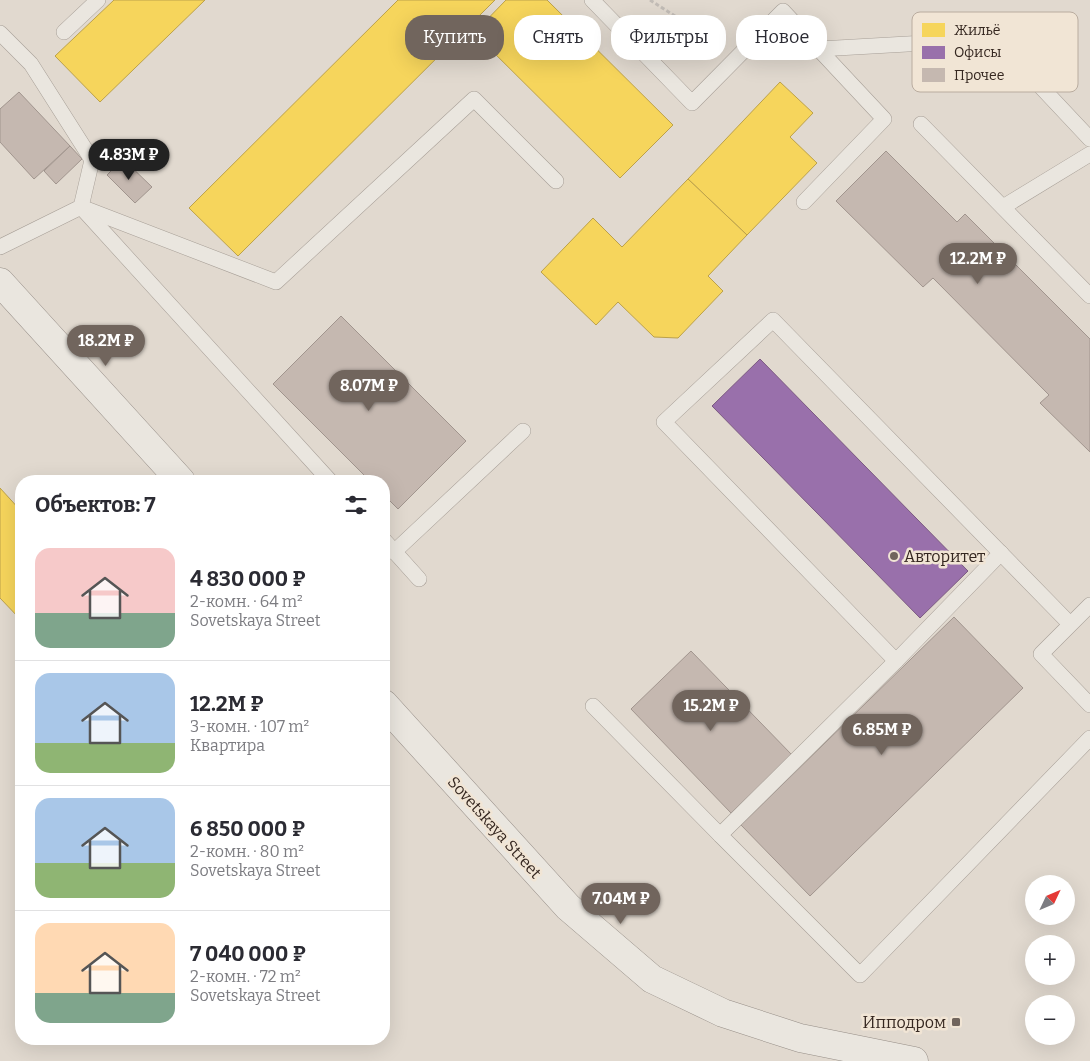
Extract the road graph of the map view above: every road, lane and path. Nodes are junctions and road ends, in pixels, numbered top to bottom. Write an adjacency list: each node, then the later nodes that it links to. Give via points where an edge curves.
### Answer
1 (98, 0): 4 (lane)
2 (592, 0): 10 (lane, via 692,103)
3 (650, 0): 8 (path)
4 (64, 32)
5 (0, 33): 17 (lane, via 31,64 92,160)
6 (912, 43): 7 (lane)
7 (827, 49)
8 (736, 56)
9 (827, 58): 16 (lane, via 884,119)
10 (736, 59)
11 (1046, 92): 13 (lane)
12 (921, 124): 18 (lane)
13 (1090, 139)
14 (1090, 154): 18 (lane)
15 (556, 181): 17 (lane, via 474,99 276,282)
16 (804, 202)
17 (81, 207): 19 (lane); 24 (lane)
18 (1003, 207): 21 (lane)
19 (0, 247)
20 (0, 282): 23 (main road)
21 (1090, 296)
22 (523, 431): 25 (lane)
23 (176, 475)
24 (325, 475)
25 (390, 545)
26 (390, 547): 28 (lane)
27 (1001, 554): 30 (lane); 31 (lane); 31 (lane, via 773,320 664,422)
28 (419, 579)
29 (1090, 605): 30 (lane)
30 (1070, 624): 32 (lane, via 1041,654)
31 (896, 661): 36 (lane)
32 (1090, 705)
33 (593, 706): 36 (lane)
34 (390, 711): 37 (main road, Sovetskaya Street, via 568,907 652,979 723,1013 800,1038)
35 (1090, 738): 36 (lane, via 860,975)
36 (720, 835)
37 (914, 1061)

